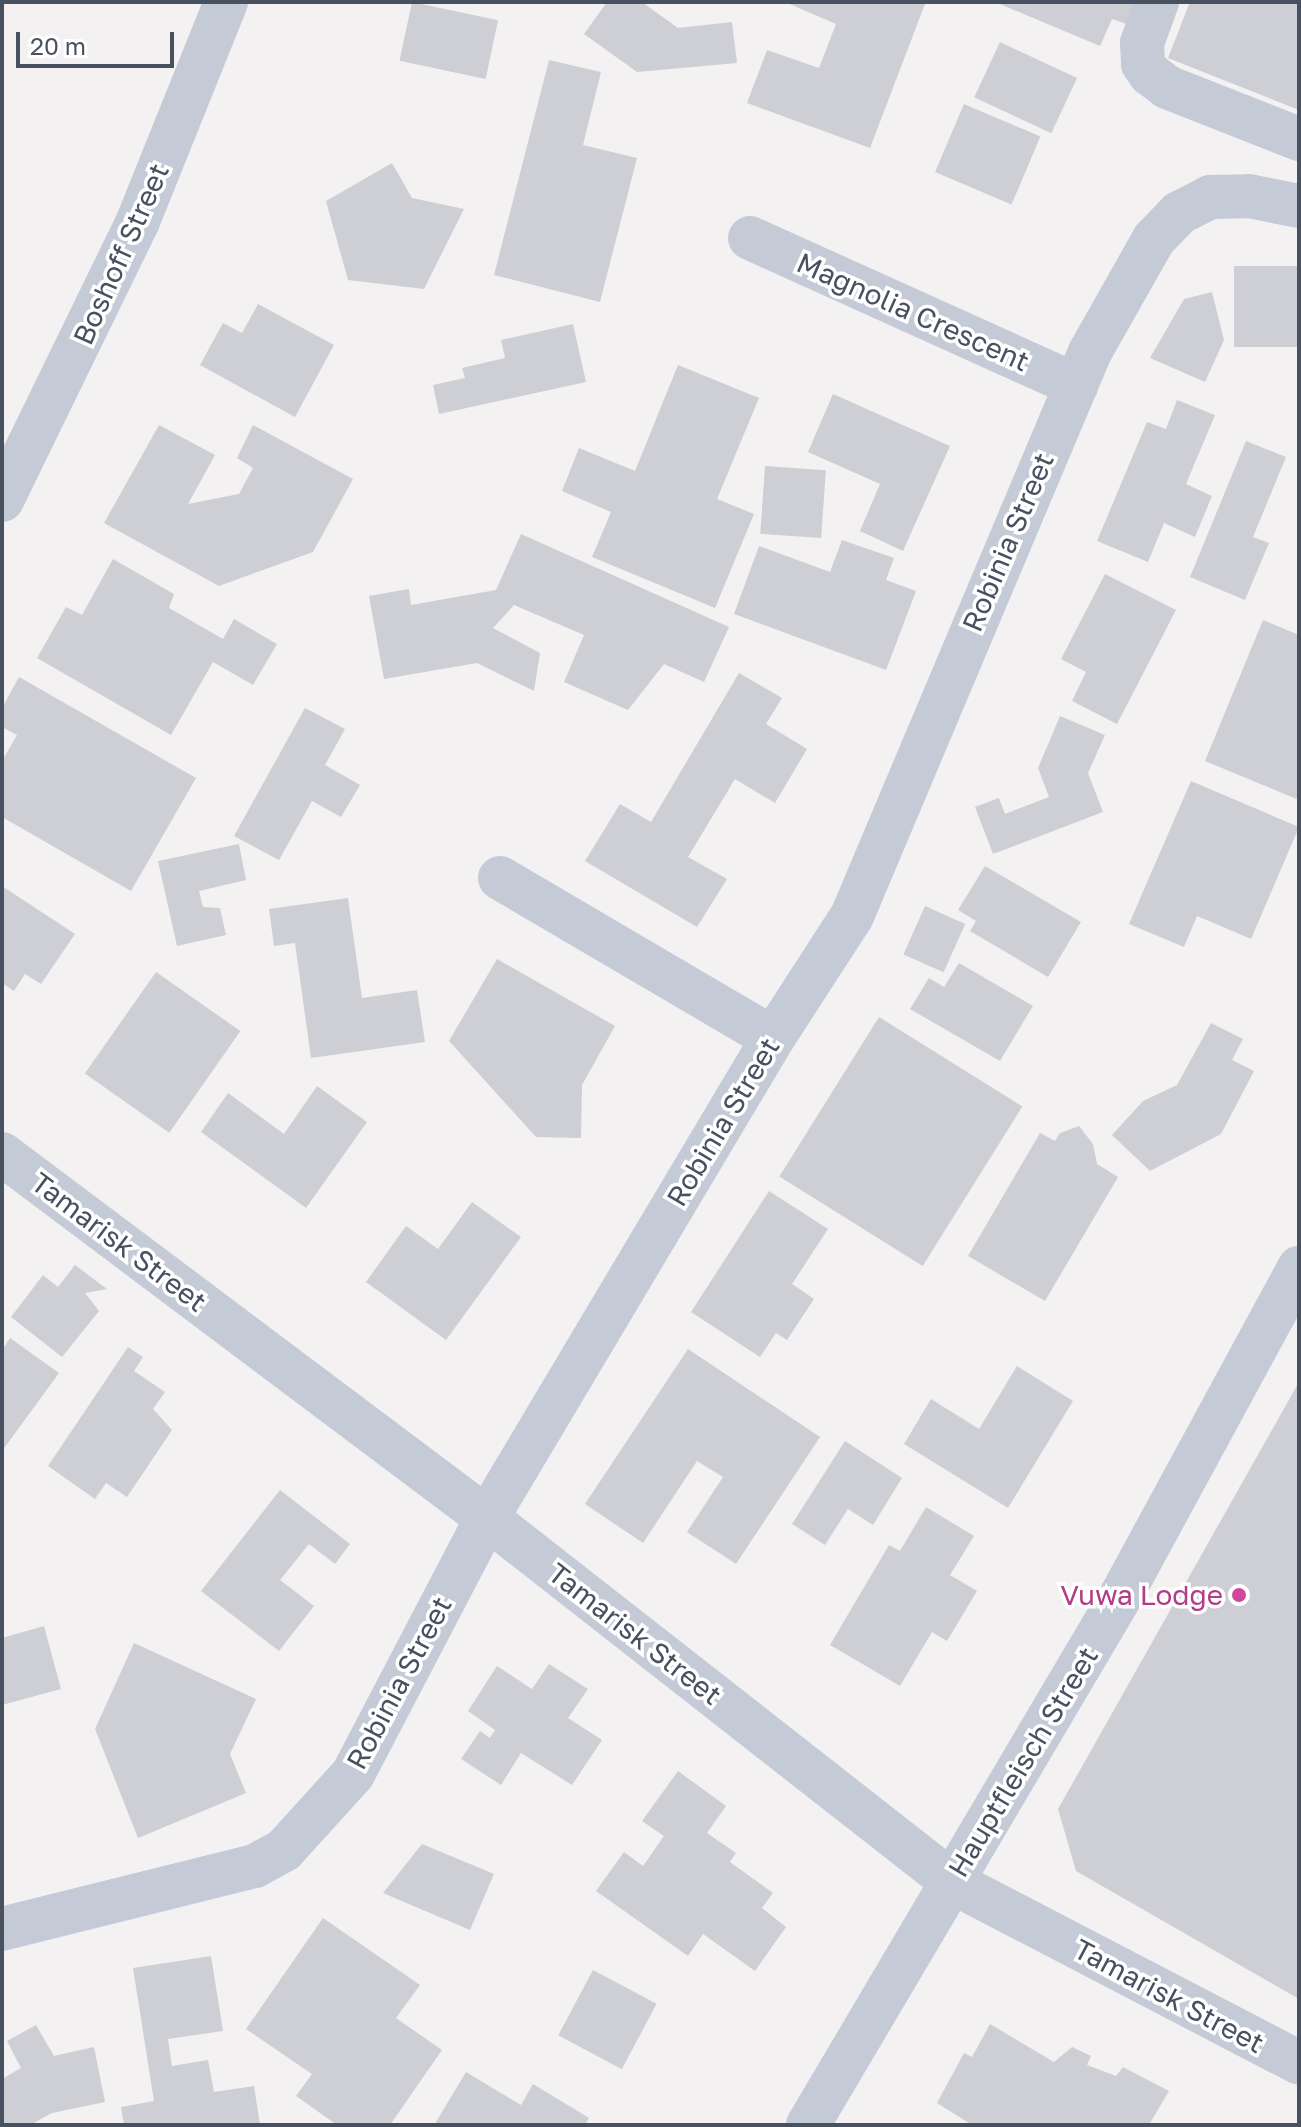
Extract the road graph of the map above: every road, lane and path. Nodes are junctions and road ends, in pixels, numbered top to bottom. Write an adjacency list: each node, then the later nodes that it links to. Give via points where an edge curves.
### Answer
1 (226, 2): 7 (street, Boshoff Street, via 138,221)
2 (1157, 2): 3 (street, via 1142,43 1143,64 1150,74 1167,87)
3 (1299, 139)
4 (1299, 206): 6 (street, Robinia Street, via 1249,196 1210,197 1179,213 1154,239)
5 (750, 238): 6 (street, Magnolia Crescent)
6 (1076, 385): 9 (street, Robinia Street, via 852,916)
7 (2, 500)
8 (500, 878): 9 (street)
9 (773, 1038): 12 (street, Robinia Street)
10 (2, 1154): 12 (street, Tamarisk Street)
11 (1299, 1268): 13 (street, Hauptfleisch Street, via 1122,1594)
12 (487, 1518): 13 (street, Tamarisk Street); 14 (street, Robinia Street, via 353,1774 284,1850 255,1866)
13 (952, 1882): 15 (street, Tamarisk Street); 16 (street, Hauptfleisch Street)
14 (2, 1929)
15 (1299, 2063)
16 (808, 2125)

